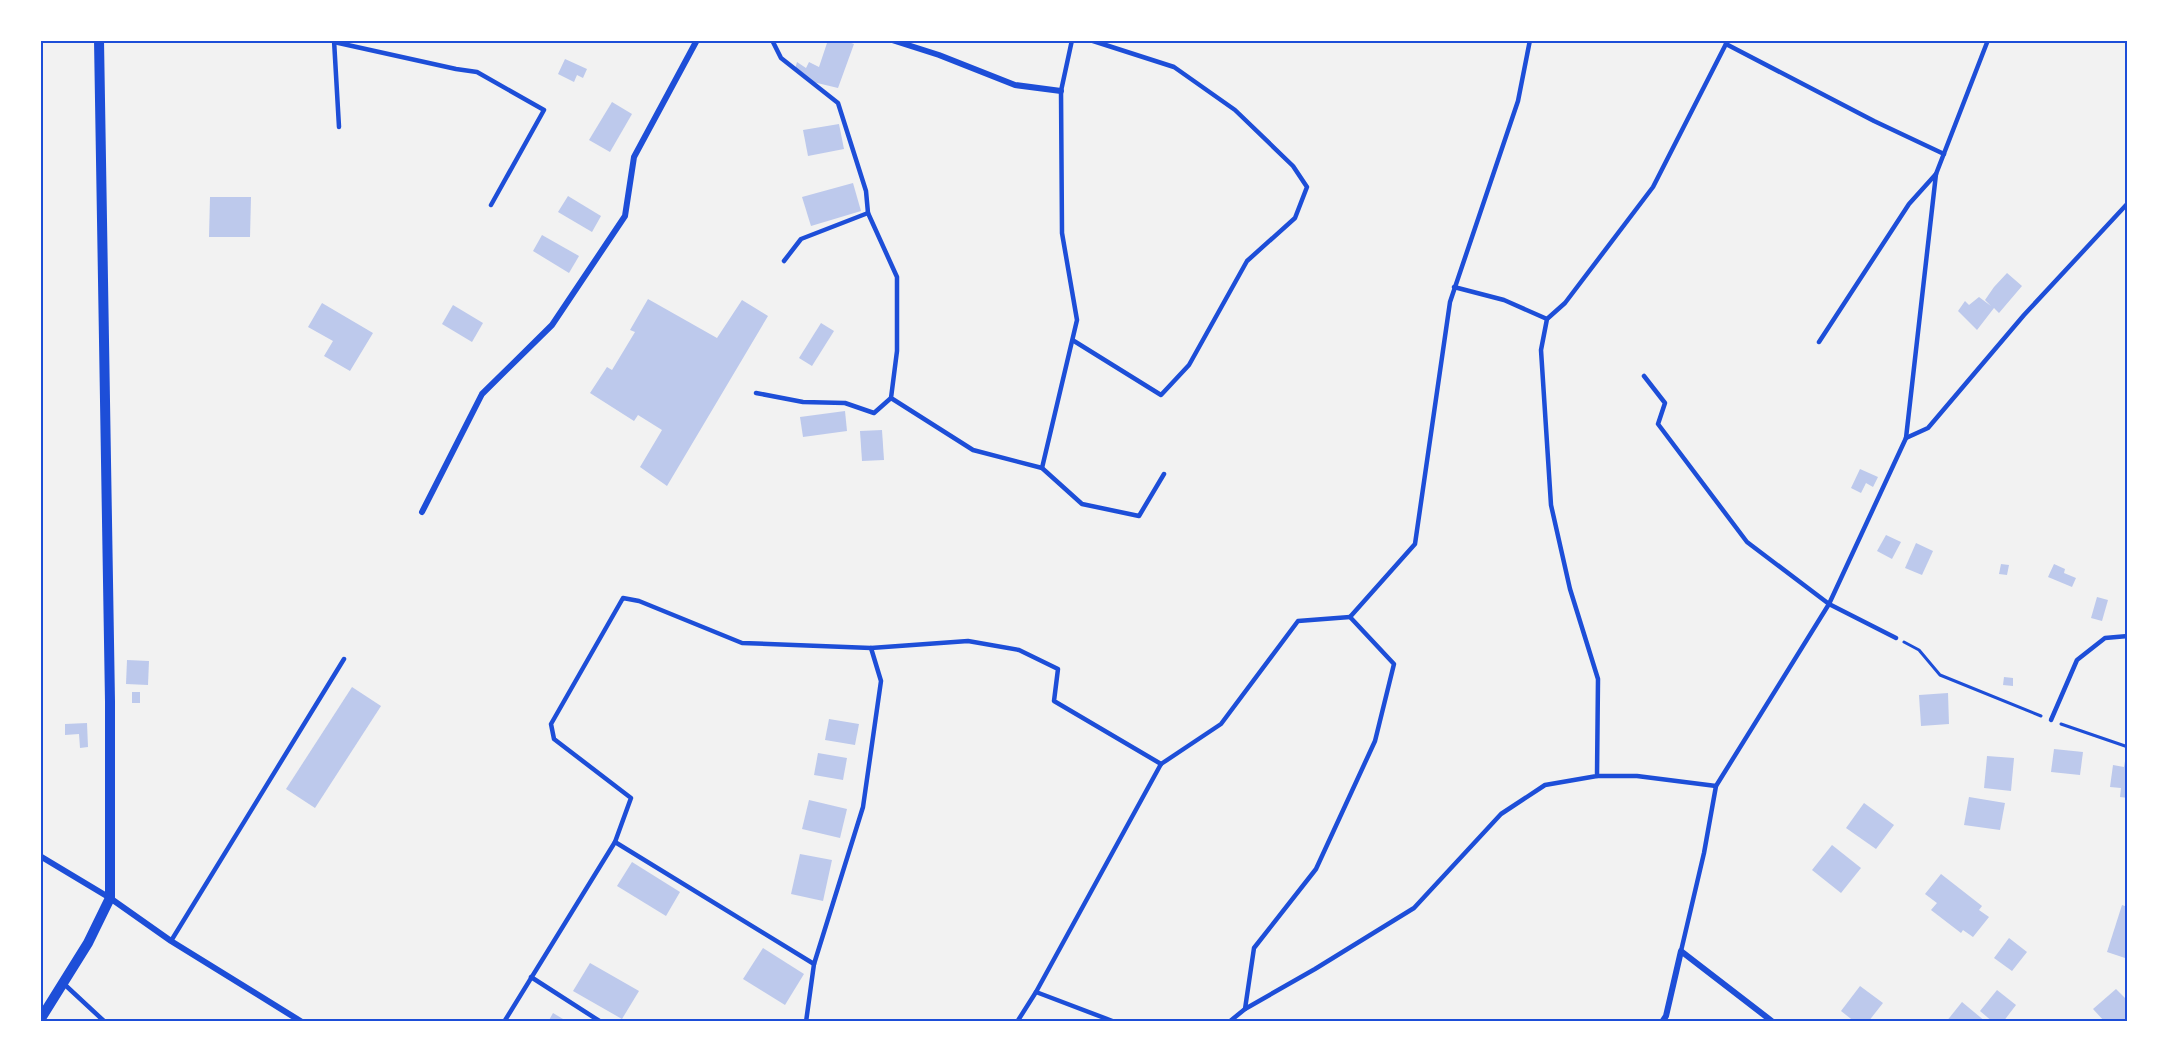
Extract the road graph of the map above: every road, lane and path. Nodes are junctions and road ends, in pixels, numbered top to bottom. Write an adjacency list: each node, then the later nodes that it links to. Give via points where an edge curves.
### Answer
1 (99, 40): 43 (street)
2 (697, 40): 29 (street, via 634,158 625,216 552,325 482,394)
3 (772, 40): 17 (lane, via 781,58 838,103 866,192)
4 (892, 40): 11 (street, via 1015,85)
5 (1072, 40): 11 (lane)
6 (1090, 40): 21 (lane, via 1174,67 1234,110 1293,166 1307,187 1295,218 1247,261 1189,365 1161,396)
7 (1530, 40): 19 (lane, via 1518,101)
8 (1988, 40): 13 (lane)
9 (334, 41): 12 (lane); 16 (lane, via 477,72 544,110)
10 (1727, 42): 13 (lane, via 1845,107); 20 (lane, via 1653,187 1565,303)
11 (1061, 91): 21 (lane, via 1062,233 1077,320)
12 (339, 127)
13 (1944, 154): 14 (lane)
14 (1936, 174): 22 (lane, via 1909,204); 26 (lane)
15 (2127, 203): 26 (lane, via 1928,428)
16 (491, 205)
17 (868, 213): 18 (lane, via 801,239); 25 (lane, via 897,277 897,351)
18 (784, 261)
19 (1454, 287): 20 (lane, via 1504,300); 31 (lane, via 1415,544)
20 (1547, 319): 39 (lane, via 1541,351 1551,505 1570,589 1598,679)
21 (1074, 341): 27 (lane)
22 (1819, 342)
23 (1644, 376): 30 (lane, via 1665,403 1658,424 1747,542)
24 (756, 393): 25 (lane, via 803,402 845,403 874,413)
25 (891, 398): 27 (lane, via 973,450)
26 (1906, 438): 30 (lane)
27 (1042, 468): 28 (lane, via 1082,504 1139,516)
28 (1164, 474)
29 (422, 512)
30 (1829, 604): 33 (lane); 40 (lane)
31 (1350, 617): 38 (lane, via 1298,621 1221,724); 50 (lane, via 1394,664 1375,741 1316,869 1254,948)
32 (2127, 636): 36 (lane, via 2105,638 2077,660)
33 (1896, 638): 36 (path, via 1919,650 1940,675)
34 (872, 648): 38 (lane, via 968,641 1019,650 1058,669 1054,701); 41 (lane, via 742,643 623,598 551,724 554,739 631,798); 46 (lane, via 881,681 863,807)
35 (344, 659): 44 (lane)
36 (2051, 720): 37 (path)
37 (2127, 747)
38 (1161, 764): 49 (lane)
39 (1597, 776): 40 (lane, via 1638,776); 50 (lane, via 1545,785 1518,802 1501,814 1413,908)
40 (1716, 786): 45 (lane)
41 (615, 842): 46 (lane); 47 (lane)
42 (40, 856): 43 (street)
43 (110, 898): 44 (street); 48 (street)
44 (171, 941): 53 (street)
45 (1681, 951): 60 (street); 61 (street)
46 (814, 964): 56 (lane)
47 (531, 977): 54 (lane); 55 (lane)
48 (63, 983): 51 (street); 52 (lane)
49 (1036, 992): 57 (lane); 58 (lane)
50 (1245, 1009): 59 (lane)
51 (40, 1020)
52 (105, 1022)
53 (302, 1022)
54 (504, 1022)
55 (601, 1022)
56 (806, 1022)
57 (1017, 1022)
58 (1116, 1022)
59 (1230, 1022)
60 (1662, 1022)
61 (1773, 1022)

